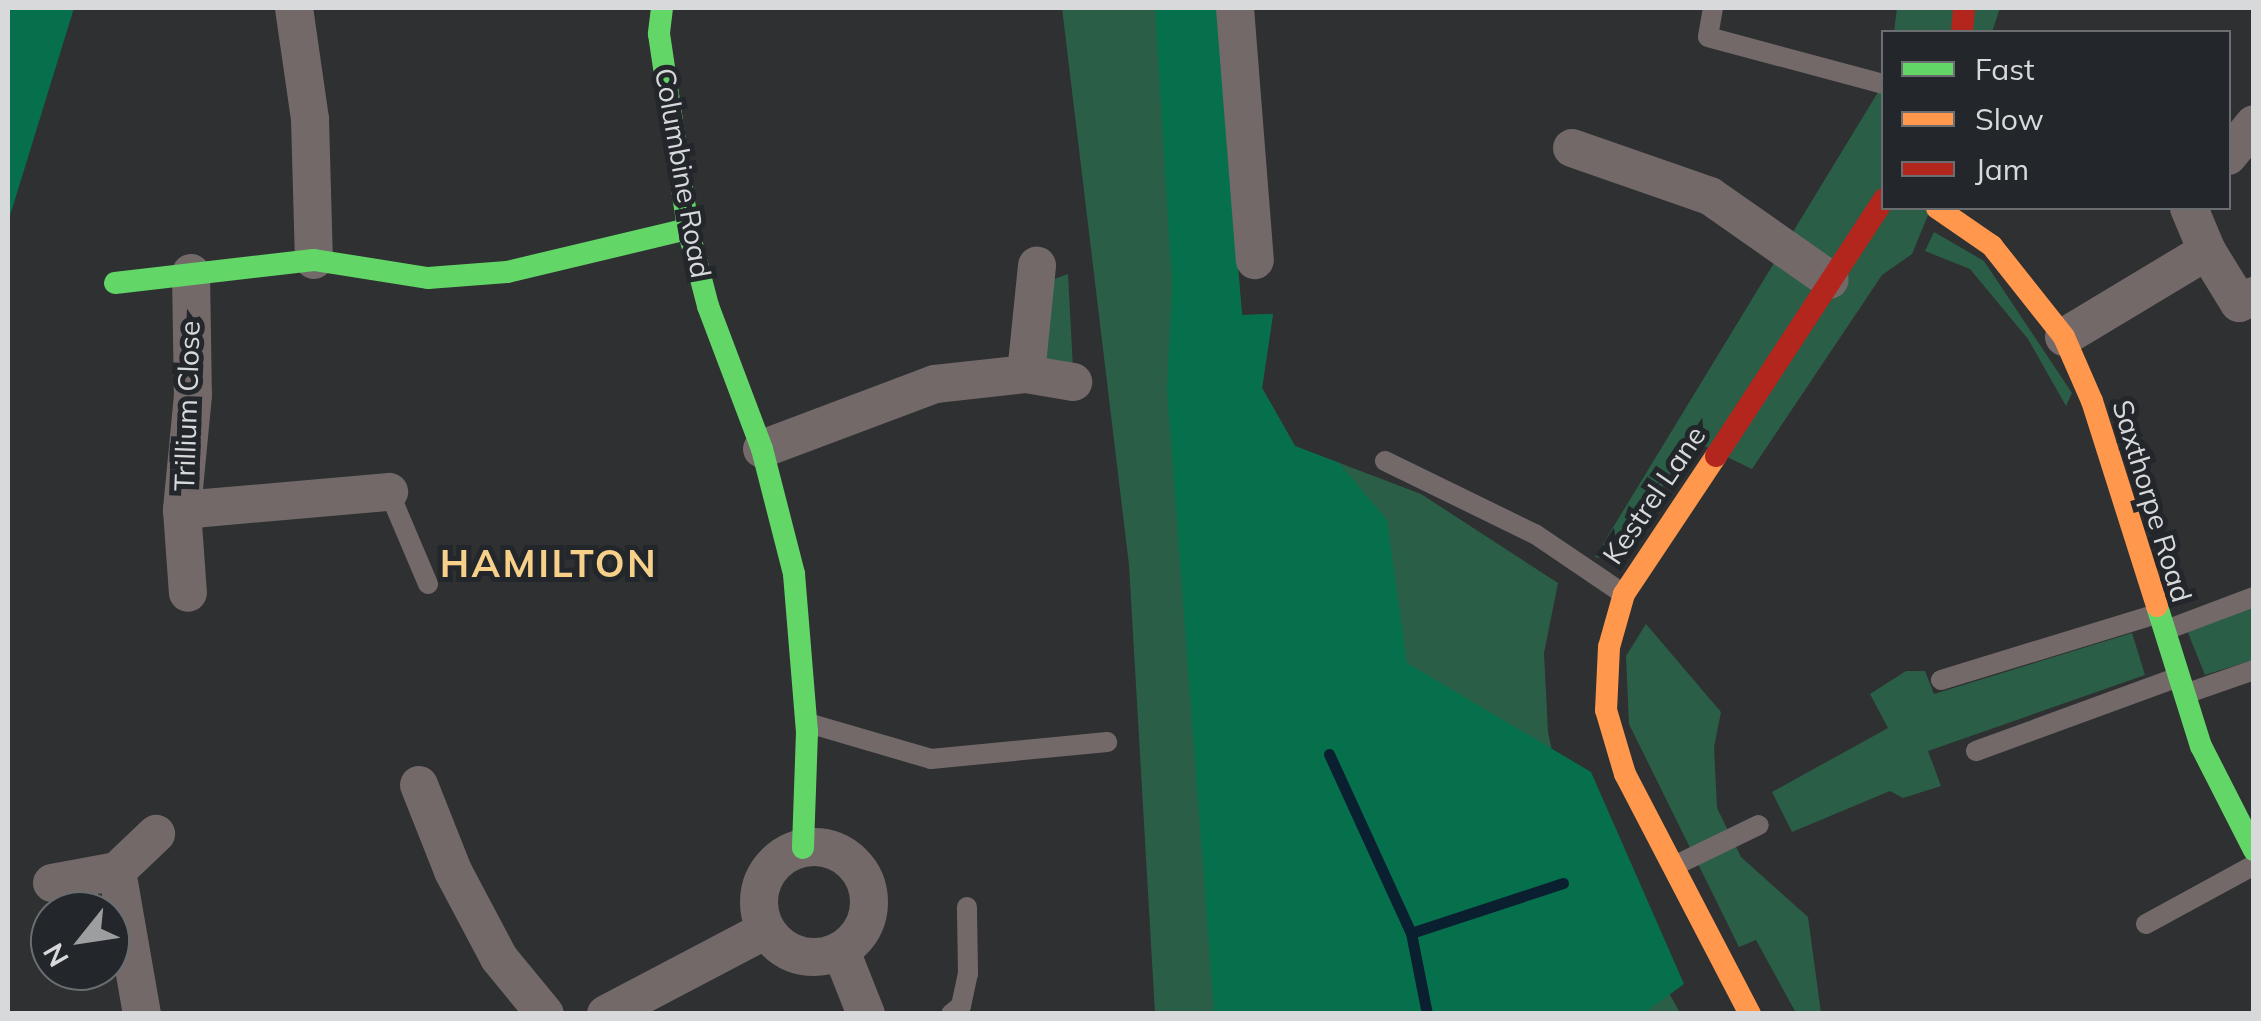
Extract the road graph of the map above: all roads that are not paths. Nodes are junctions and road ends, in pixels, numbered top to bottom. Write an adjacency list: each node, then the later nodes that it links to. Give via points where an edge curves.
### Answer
1 (294, 8): 14 (street, via 310,119)
2 (662, 8): 12 (street, Columbine Road, via 659,34)
3 (1235, 8): 15 (street)
4 (1713, 8): 5 (lane, via 1708,37)
5 (1881, 83)
6 (2254, 124): 8 (street)
7 (1572, 148): 18 (street, via 1710,196)
8 (2231, 152)
9 (1881, 204): 18 (street, Kestrel Lane)
10 (1940, 210): 21 (street, Saxthorpe Road, via 1992,246)
11 (2190, 210): 13 (street)
12 (688, 228): 14 (street, via 507,272 428,278); 24 (street, Columbine Road, via 708,306)
13 (2207, 251): 20 (street, via 2239,303); 21 (street)
14 (314, 260): 17 (street)
15 (1255, 260)
16 (1037, 266): 22 (street)
17 (190, 273): 19 (street); 27 (street, Trillium Close, via 193,395)
18 (1830, 280): 30 (street, Kestrel Lane)
19 (115, 282)
20 (2254, 296)
21 (2064, 337): 32 (street, Saxthorpe Road, via 2092,401)
22 (1026, 374): 23 (street); 24 (street, via 935,384)
23 (1073, 382)
24 (762, 448): 36 (street, Columbine Road, via 794,574)
25 (1385, 462): 30 (lane, via 1534,534)
26 (389, 492): 27 (street, Trillium Close); 28 (lane)
27 (182, 510): 29 (street)
28 (428, 584)
29 (188, 593)
30 (1624, 594): 45 (street, Kestrel Lane, via 1608,648 1606,710 1625,774)
31 (2254, 597): 32 (lane)
32 (2157, 623): 34 (lane); 35 (street, Saxthorpe Road)
33 (2254, 670): 35 (lane)
34 (1941, 680)
35 (2180, 686): 38 (lane); 43 (street, Saxthorpe Road)
36 (806, 722): 37 (lane, via 930,759); 42 (street, Columbine Road)
37 (1107, 742)
38 (1976, 751)
39 (419, 785): 53 (street, via 453,871 499,958)
40 (1758, 824): 45 (lane)
41 (156, 834): 46 (street)
42 (803, 848): 50 (street, via 776,861 764,876 759,912); 51 (street, via 848,858 866,884 867,917)
43 (2254, 850)
44 (2254, 865): 49 (lane)
45 (1672, 867): 57 (street, Kestrel Lane)
46 (117, 871): 47 (street); 52 (street)
47 (52, 883)
48 (967, 908): 56 (lane, via 968,974 961,1006)
49 (2146, 924)
50 (766, 930): 51 (street, via 801,956); 54 (street)
51 (841, 951): 55 (street)
52 (142, 1014)
53 (545, 1014)
54 (606, 1014)
55 (866, 1014)
56 (951, 1014)
57 (1750, 1014)

